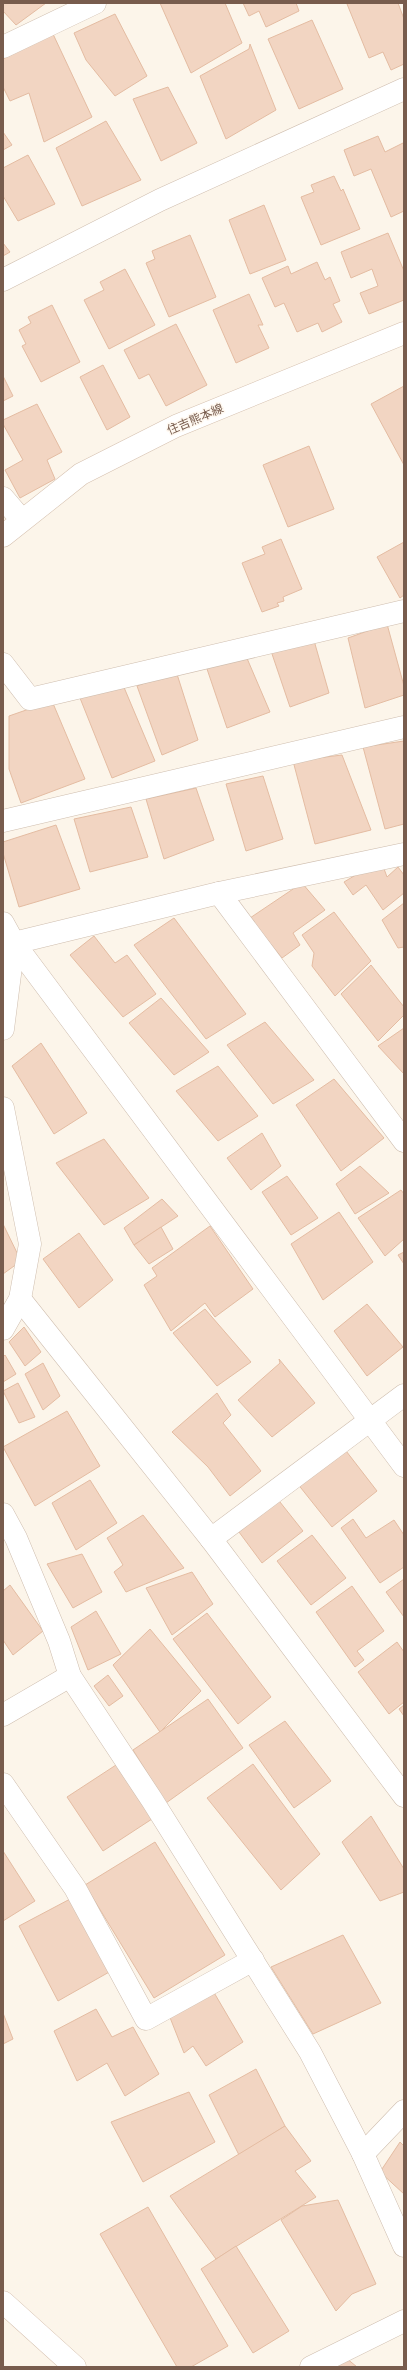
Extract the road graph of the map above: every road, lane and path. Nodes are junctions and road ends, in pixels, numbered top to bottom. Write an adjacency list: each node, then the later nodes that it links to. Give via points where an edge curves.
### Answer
1 (95, 3): 2 (street)
2 (3, 47)
3 (404, 89): 4 (street, via 160,200)
4 (3, 280)
5 (404, 333): 7 (street, 住吉熊本線, via 176,426 81,474)
6 (3, 498): 7 (street)
7 (21, 519): 8 (street, 住吉熊本線)
8 (3, 536)
9 (404, 611): 10 (street, via 30,699)
10 (3, 664)
11 (404, 727): 12 (street)
12 (3, 821)
13 (404, 854): 14 (street)
14 (219, 893): 16 (street); 19 (street)
15 (3, 923): 16 (street)
16 (14, 943): 17 (street); 23 (street)
17 (3, 1029)
18 (3, 1108): 20 (street, via 30,1244)
19 (404, 1141)
20 (20, 1299): 21 (street); 26 (street)
21 (3, 1329)
22 (404, 1395): 23 (street)
23 (370, 1422): 24 (street); 26 (street)
24 (404, 1466)
25 (3, 1514): 27 (street, via 16,1538 59,1641)
26 (211, 1539): 30 (street)
27 (70, 1676): 28 (street); 31 (street)
28 (3, 1715)
29 (3, 1784): 31 (street, via 75,1888 146,2019)
30 (404, 1796)
31 (253, 1960): 33 (street, via 310,2052)
32 (404, 2111): 33 (street)
33 (363, 2154): 34 (street)
34 (404, 2246)
35 (3, 2302): 37 (street)
36 (404, 2321): 38 (street)
37 (75, 2367)
38 (311, 2367)

